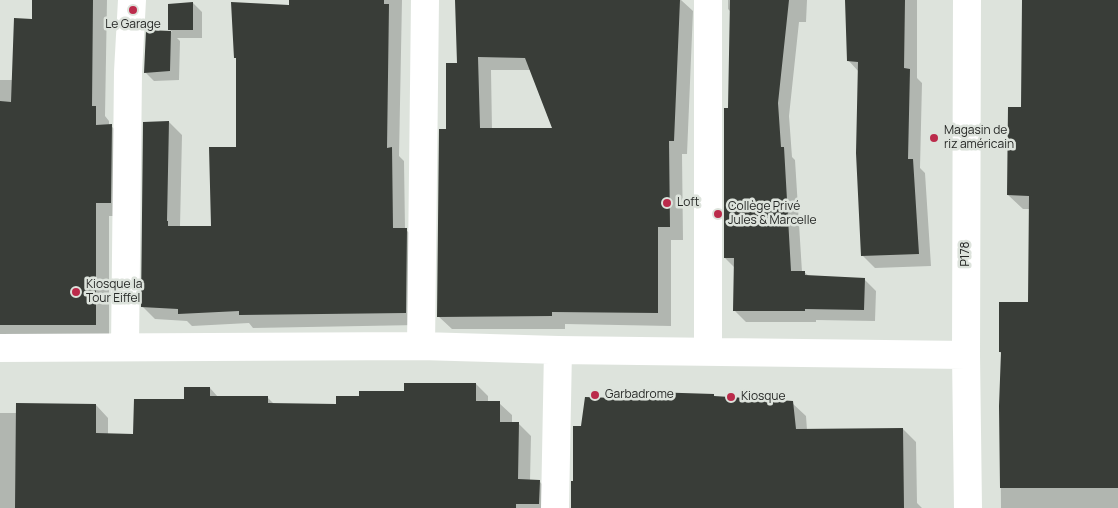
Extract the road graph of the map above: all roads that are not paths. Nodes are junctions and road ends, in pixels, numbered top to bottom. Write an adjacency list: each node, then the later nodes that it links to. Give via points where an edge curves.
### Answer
1 (132, 0): 6 (street, via 128,72)
2 (425, 0): 5 (street)
3 (708, 0): 9 (street)
4 (967, 0): 10 (street, P178)
5 (421, 346): 6 (street); 8 (street)
6 (125, 347): 7 (street)
7 (0, 348)
8 (558, 350): 9 (street); 11 (street)
9 (708, 351): 10 (street)
10 (966, 355): 12 (street, P178)
11 (555, 508)
12 (968, 508)

